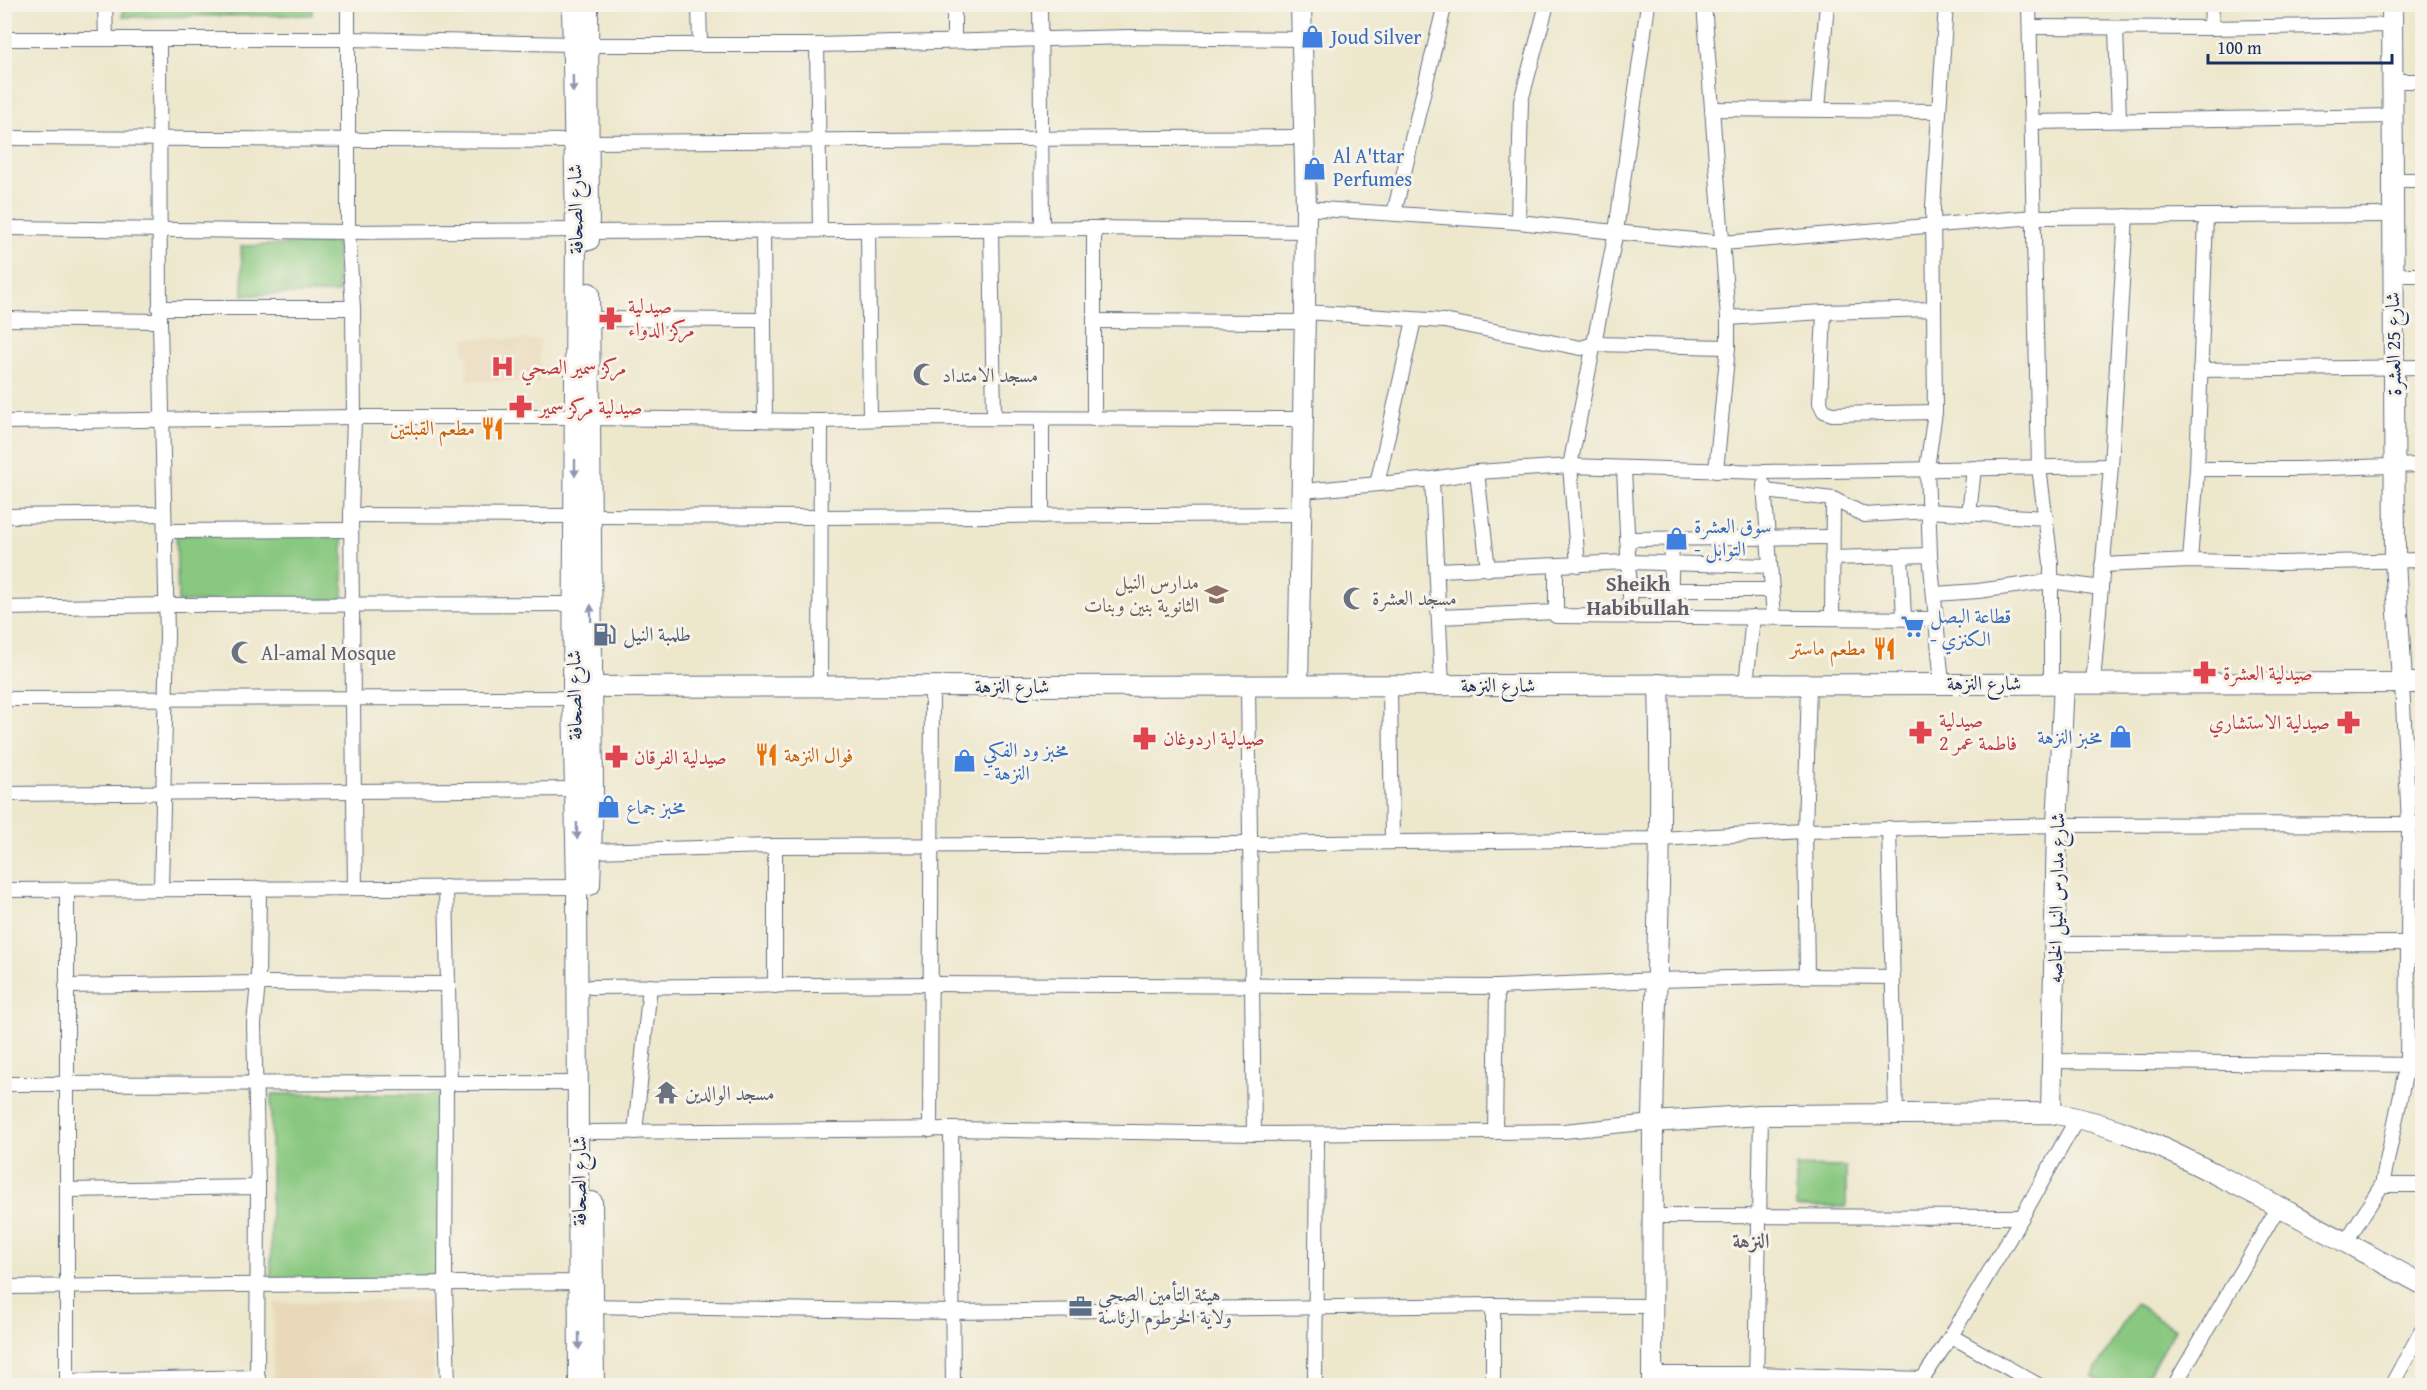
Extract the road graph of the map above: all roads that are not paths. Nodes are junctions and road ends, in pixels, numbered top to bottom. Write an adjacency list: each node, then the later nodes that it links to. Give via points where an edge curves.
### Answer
1 (105, 4): 24 (street)
2 (348, 4): 25 (street)
3 (572, 4): 29 (street, شارع الصحافة)
4 (588, 4): 29 (street, شارع الصحافة)
5 (699, 4): 30 (street)
6 (954, 4): 28 (street)
7 (1040, 4): 22 (street)
8 (1301, 4): 26 (street)
9 (1445, 4): 50 (street)
10 (1547, 4): 55 (street, via 1521,101)
11 (1648, 4): 66 (street)
12 (1704, 4): 34 (street)
13 (1827, 4): 35 (street)
14 (1946, 4): 36 (street)
15 (2029, 4): 19 (street)
16 (2211, 4): 21 (street)
17 (2392, 4): 18 (street, شارع 25 العشرة)
18 (2392, 25): 21 (street); 32 (street, شارع 25 العشرة)
19 (2030, 27): 20 (street); 39 (street)
20 (2116, 28): 21 (street); 38 (street)
21 (2211, 28)
22 (1040, 38): 26 (street); 28 (street); 40 (street)
23 (4, 39): 24 (street)
24 (106, 39): 27 (street)
25 (348, 39): 27 (street); 29 (street); 44 (street)
26 (1301, 39): 41 (street)
27 (159, 40): 43 (street)
28 (954, 41): 31 (street)
29 (581, 45): 30 (street); 46 (street, شارع الصحافة)
30 (700, 45): 31 (street)
31 (817, 45): 45 (street)
32 (2393, 81): 33 (street); 37 (street, شارع 25 العشرة)
33 (2422, 81)
34 (1712, 109): 35 (street); 69 (street)
35 (1818, 109): 36 (street)
36 (1938, 111): 56 (street)
37 (2394, 116): 38 (street); 47 (street, شارع 25 العشرة)
38 (2119, 120): 39 (street)
39 (2032, 123): 54 (street)
40 (1041, 137): 41 (street); 45 (street); 58 (street)
41 (1304, 137): 49 (street)
42 (4, 138): 43 (street)
43 (159, 138): 44 (street); 61 (street)
44 (349, 140): 46 (street); 67 (street)
45 (818, 140): 46 (street); 62 (street)
46 (582, 141): 64 (street, شارع الصحافة)
47 (2392, 180): 48 (street); 51 (street, شارع 25 العشرة)
48 (2422, 180)
49 (1306, 208): 50 (street); 65 (street)
50 (1394, 213): 55 (street)
51 (2392, 215): 53 (street); 70 (street, شارع 25 العشرة)
52 (2126, 216): 53 (street); 54 (street); 102 (street)
53 (2206, 216): 87 (street)
54 (2034, 217): 56 (street); 104 (street)
55 (1518, 222): 66 (street)
56 (1934, 225): 69 (street); 73 (street)
57 (4, 228): 61 (street)
58 (1042, 228): 59 (street); 60 (street)
59 (1094, 228): 65 (street); 82 (street)
60 (991, 229): 63 (street); 92 (street)
61 (159, 230): 67 (street); 75 (street)
62 (820, 230): 63 (street); 68 (street)
63 (868, 230): 91 (street)
64 (582, 231): 67 (street); 68 (street); 79 (street, شارع الصحافة); 90 (street, شارع الصحافة)
65 (1306, 231): 76 (street)
66 (1616, 231): 69 (street); 83 (street)
67 (348, 232): 72 (street)
68 (763, 232): 80 (street)
69 (1723, 243): 77 (street)
70 (2392, 275): 71 (street); 85 (street, شارع 25 العشرة)
71 (2422, 275)
72 (353, 308): 75 (street); 89 (street)
73 (1934, 309): 74 (street); 88 (street)
74 (1824, 312): 77 (street); 88 (street, via 1820,403 1824,411)
75 (160, 315): 78 (street); 96 (street)
76 (1305, 317): 81 (street); 82 (street); 95 (street)
77 (1728, 318): 84 (street)
78 (4, 319)
79 (589, 320): 80 (street); 90 (street, شارع الصحافة)
80 (763, 320): 97 (street)
81 (1414, 320): 83 (street, via 1444,321 1561,346 1581,348); 113 (street)
82 (1094, 321): 94 (street)
83 (1594, 344): 84 (street); 101 (street)
84 (1728, 346): 109 (street)
85 (2394, 368): 86 (street); 87 (street); 103 (street, شارع 25 العشرة)
86 (2422, 368)
87 (2200, 370): 107 (street)
88 (1935, 412): 105 (street)
89 (354, 417): 90 (street); 96 (street); 121 (street)
90 (582, 418): 97 (street); 123 (street, شارع الصحافة)
91 (870, 418): 92 (street); 98 (street)
92 (994, 418): 93 (street)
93 (1042, 419): 94 (street); 124 (street)
94 (1094, 419): 95 (street)
95 (1302, 419): 114 (street)
96 (162, 420): 99 (street); 118 (street)
97 (765, 420): 98 (street)
98 (821, 421): 125 (street)
99 (4, 422)
100 (2422, 465): 103 (street)
101 (1570, 466): 108 (street); 110 (street); 141 (street)
102 (2111, 466): 104 (street); 142 (street)
103 (2394, 466): 107 (street); 136 (street, شارع 25 العشرة)
104 (2039, 467): 106 (street); 126 (street)
105 (1927, 468): 106 (street); 111 (street); 117 (street)
106 (1974, 468): 120 (street)
107 (2197, 468): 138 (street)
108 (1624, 469): 109 (street); 131 (street)
109 (1716, 471): 111 (street)
110 (1477, 472): 112 (street); 145 (street)
111 (1764, 472): 115 (street)
112 (1432, 479): 113 (street); 146 (street)
113 (1377, 484): 114 (street)
114 (1303, 491): 119 (street)
115 (1765, 492): 116 (street); 132 (street)
116 (1833, 499): 117 (street, via 1865,515); 129 (street)
117 (1928, 511): 120 (street); 133 (street)
118 (164, 514): 122 (street); 128 (street)
119 (1302, 514): 124 (street); 175 (street)
120 (1969, 514): 126 (street)
121 (351, 515): 123 (street); 127 (street)
122 (4, 516)
123 (583, 516): 125 (street); 154 (street, شارع الصحافة); 180 (street, شارع الصحافة, one-way to 123)
124 (1042, 516): 125 (street)
125 (821, 518): 178 (street)
126 (2046, 518): 147 (street)
127 (351, 530): 128 (street); 153 (street)
128 (165, 531): 155 (street)
129 (1832, 537): 132 (street); 135 (street)
130 (1672, 538): 131 (street); 132 (street); 140 (street)
131 (1627, 539): 139 (street)
132 (1768, 539): 144 (street)
133 (1930, 555): 134 (street); 152 (street)
134 (1901, 556): 135 (street); 164 (street)
135 (1832, 558): 163 (street)
136 (2395, 560): 137 (street); 138 (street); 168 (street, شارع 25 العشرة)
137 (2422, 560)
138 (2190, 561): 142 (street)
139 (1628, 562): 140 (street); 141 (street); 149 (street)
140 (1671, 563): 144 (street); 150 (street)
141 (1578, 565): 143 (street)
142 (2102, 565): 148 (street)
143 (1556, 566): 145 (street); 157 (street)
144 (1770, 566): 151 (street)
145 (1488, 568): 146 (street)
146 (1437, 570): 160 (street)
147 (2051, 581): 148 (street); 152 (street); 166 (street)
148 (2101, 588): 167 (street)
149 (1629, 590): 150 (street); 158 (street)
150 (1671, 590): 151 (street); 159 (street)
151 (1772, 590): 162 (street)
152 (1935, 594): 165 (street)
153 (352, 604): 154 (street); 155 (street); 181 (street)
154 (574, 604): 180 (street, شارع الصحافة)
155 (167, 605): 156 (street); 182 (street)
156 (4, 608)
157 (1556, 612): 158 (street, via 1556,616); 160 (street)
158 (1630, 616): 159 (street)
159 (1670, 616): 161 (street)
160 (1439, 617): 177 (street)
161 (1753, 617): 162 (street); 171 (street)
162 (1774, 617): 163 (street)
163 (1832, 617): 164 (street)
164 (1904, 618): 165 (street)
165 (1937, 619): 173 (street)
166 (2058, 683): 167 (street, شارع النزهة); 173 (street, شارع النزهة); 189 (street, شارع مدارس النيل الخاصه)
167 (2093, 683): 168 (street, شارع النزهة)
168 (2402, 683): 169 (street, شارع النزهة); 188 (street)
169 (2422, 683)
170 (1659, 684): 171 (street, شارع النزهة); 177 (street, شارع النزهة); 192 (street)
171 (1746, 684): 172 (street, شارع النزهة)
172 (1809, 684): 173 (street, شارع النزهة); 191 (street)
173 (1942, 684)
174 (1248, 685): 175 (street, شارع النزهة); 179 (street, شارع النزهة); 194 (street)
175 (1298, 685): 176 (street, شارع النزهة)
176 (1390, 685): 177 (street, شارع النزهة); 193 (street)
177 (1442, 685)
178 (820, 686): 179 (street, شارع النزهة); 180 (street, شارع النزهة)
179 (932, 686): 195 (street)
180 (583, 692): 181 (street); 184 (street, شارع الصحافة); 197 (street, شارع الصحافة)
181 (353, 697): 182 (street); 185 (street)
182 (166, 698): 183 (street); 187 (street)
183 (4, 699)
184 (576, 789): 185 (street); 198 (street, شارع الصحافة, one-way to 198)
185 (354, 792): 187 (street); 200 (street)
186 (4, 794): 187 (street)
187 (163, 794): 203 (street)
188 (2416, 824): 189 (street); 205 (street)
189 (2057, 825): 190 (street); 207 (street, شارع مدارس النيل الخاصه)
190 (1889, 828): 191 (street); 209 (street)
191 (1805, 831): 192 (street); 208 (street)
192 (1659, 839): 193 (street); 210 (street)
193 (1392, 842): 194 (street)
194 (1250, 844): 195 (street); 214 (street)
195 (931, 845): 196 (street); 213 (street)
196 (775, 846): 197 (street); 217 (street)
197 (591, 850): 218 (street, شارع الصحافة)
198 (577, 887): 201 (street); 223 (street, شارع الصحافة)
199 (259, 888): 200 (street); 203 (street); 211 (street)
200 (355, 888): 201 (street)
201 (446, 888): 212 (street)
202 (67, 889): 203 (street); 204 (street); 215 (street)
203 (161, 889)
204 (4, 890)
205 (2407, 942): 206 (street); 207 (street); 221 (street)
206 (2422, 943)
207 (2055, 944): 220 (street, شارع مدارس النيل الخاصه)
208 (1807, 976): 209 (street); 210 (street)
209 (1893, 977): 229 (street)
210 (1658, 980): 219 (street); 232 (street)
211 (258, 983): 212 (street); 215 (street); 226 (street)
212 (448, 984): 227 (street)
213 (931, 984): 214 (street); 217 (street); 233 (street)
214 (1252, 985): 219 (street); 238 (street)
215 (66, 986): 225 (street)
216 (650, 986): 217 (street); 218 (street); 236 (street)
217 (775, 986)
218 (591, 987): 235 (street, شارع الصحافة)
219 (1497, 987): 237 (street)
220 (2052, 1061): 221 (street); 228 (street, شارع مدارس النيل الخاصه)
221 (2407, 1065): 222 (street); 240 (street)
222 (2422, 1065)
223 (579, 1083): 227 (street); 249 (street, شارع الصحافة)
224 (4, 1084): 225 (street)
225 (66, 1084): 226 (street); 243 (street)
226 (255, 1084): 227 (street); 242 (street)
227 (448, 1085): 251 (street)
228 (2051, 1113): 229 (street); 231 (street)
229 (1896, 1114): 230 (street)
230 (1761, 1115): 232 (street); 245 (street)
231 (2078, 1117): 244 (street, via 2139,1136); 247 (street)
232 (1653, 1122): 237 (street, via 1564,1131); 246 (street)
233 (930, 1130): 234 (street); 236 (street)
234 (951, 1130): 238 (street); 259 (street)
235 (592, 1132): 236 (street); 249 (street, شارع الصحافة)
236 (635, 1132)
237 (1495, 1132): 239 (street)
238 (1254, 1134): 239 (street)
239 (1317, 1134): 258 (street)
240 (2382, 1185): 241 (street); 248 (street)
241 (2422, 1185)
242 (258, 1187): 243 (street); 250 (street)
243 (67, 1190): 254 (street)
244 (2279, 1206): 248 (street); 274 (street)
245 (1757, 1215): 246 (street); 247 (street); 263 (street)
246 (1654, 1216): 257 (street)
247 (2022, 1217): 261 (street)
248 (2345, 1243): 252 (street)
249 (586, 1282): 251 (street); 256 (street, شارع الصحافة)
250 (257, 1284): 251 (street); 254 (street); 264 (street)
251 (445, 1284): 267 (street)
252 (2422, 1284)
253 (4, 1287): 254 (street)
254 (67, 1287): 266 (street)
255 (1493, 1305): 257 (street); 258 (street); 272 (street)
256 (586, 1306): 259 (street); 268 (street, شارع الصحافة, one-way to 268); 269 (street, شارع الصحافة)
257 (1654, 1306): 262 (street)
258 (1316, 1308): 259 (street); 271 (street)
259 (953, 1312): 270 (street)
260 (2422, 1330): 275 (street)
261 (1951, 1336): 265 (street); 273 (street)
262 (1652, 1380): 263 (street)
263 (1756, 1380): 265 (street)
264 (257, 1381): 266 (street)
265 (1921, 1382)
266 (67, 1383)
267 (447, 1386)
268 (579, 1386)
269 (594, 1386)
270 (953, 1386)
271 (1316, 1386)
272 (1493, 1386)
273 (2040, 1386)
274 (2174, 1386)
275 (2391, 1386)

